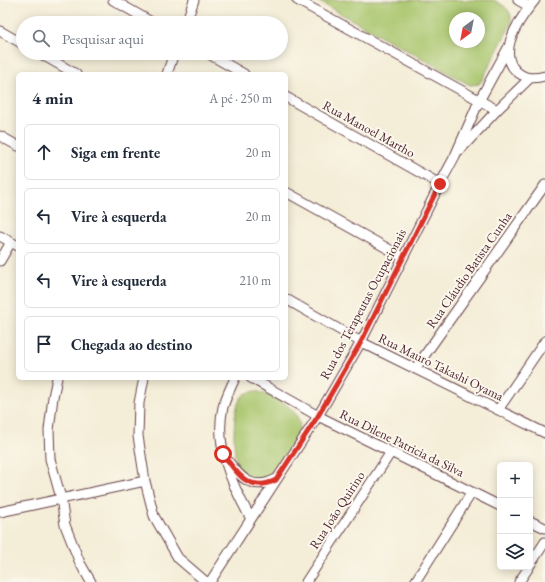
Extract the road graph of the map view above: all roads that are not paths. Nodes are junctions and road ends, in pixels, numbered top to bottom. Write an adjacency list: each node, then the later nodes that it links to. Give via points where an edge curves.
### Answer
1 (113, 0): 6 (street)
2 (194, 0): 7 (street)
3 (297, 0): 20 (street)
4 (518, 0): 5 (street)
5 (532, 3): 10 (street, Rua dos Terapeutas Ocupacionais)
6 (142, 16)
7 (188, 16)
8 (0, 31): 9 (street)
9 (16, 40)
10 (508, 48): 18 (street, via 510,64 517,72); 20 (street, Rua dos Terapeutas Ocupacionais)
11 (51, 60): 14 (street)
12 (172, 60): 15 (street)
13 (219, 60): 16 (street)
14 (72, 72)
15 (168, 72)
16 (240, 72)
17 (545, 76): 18 (street)
18 (530, 78): 21 (street, Rua dos Terapeutas Ocupacionais)
19 (288, 99): 25 (street, Rua Manoel Martho)
20 (479, 101): 21 (street); 24 (street, Rua dos Terapeutas Ocupacionais)
21 (497, 110): 24 (street, Rua dos Terapeutas Ocupacionais)
22 (0, 136): 23 (street)
23 (16, 145)
24 (455, 156): 25 (street, Rua dos Terapeutas Ocupacionais)
25 (440, 184): 30 (street, Rua dos Terapeutas Ocupacionais)
26 (545, 186): 35 (street, Rua Cláudio Batista Cunha)
27 (288, 193): 30 (street)
28 (0, 236): 29 (street)
29 (14, 244): 31 (street)
30 (403, 257): 34 (street, Rua dos Terapeutas Ocupacionais)
31 (0, 261)
32 (288, 300): 34 (street, Rua Mauro Takashi Oyama)
33 (545, 341): 40 (street)
34 (361, 342): 35 (street, Rua Mauro Takashi Oyama); 41 (street, Rua dos Terapeutas Ocupacionais)
35 (415, 369): 40 (street, Rua Mauro Takashi Oyama)
36 (57, 380): 48 (street, via 49,437 50,459)
37 (144, 380): 45 (street, via 139,403 138,436)
38 (234, 380): 44 (street, via 224,407 221,433)
39 (255, 380): 41 (street, Rua Dilene Patricia da Silva)
40 (498, 410): 42 (street, Rua Mauro Takashi Oyama)
41 (318, 416): 43 (street, Rua Dilene Patricia da Silva); 46 (street, Rua dos Terapeutas Ocupacionais)
42 (545, 433)
43 (391, 452): 47 (street, Rua Dilene Patricia da Silva); 60 (street, Rua João Quirino)
44 (223, 454): 46 (street, via 242,479 250,483 270,483); 51 (street, via 230,476)
45 (145, 480): 48 (street); 58 (street, via 154,516 178,558)
46 (276, 480): 51 (street, Rua dos Terapeutas Ocupacionais)
47 (472, 492): 49 (street, Rua Dilene Patricia da Silva); 61 (street)
48 (61, 498): 50 (street); 57 (street, via 65,525 80,563)
49 (497, 504)
50 (0, 512)
51 (251, 519): 59 (street, Rua dos Terapeutas Ocupacionais)
52 (533, 522): 53 (street)
53 (545, 528)
54 (545, 542): 55 (street)
55 (533, 560)
56 (526, 570): 62 (street)
57 (91, 582)
58 (206, 582)
59 (210, 582)
60 (306, 582)
61 (415, 582)
62 (519, 582)

